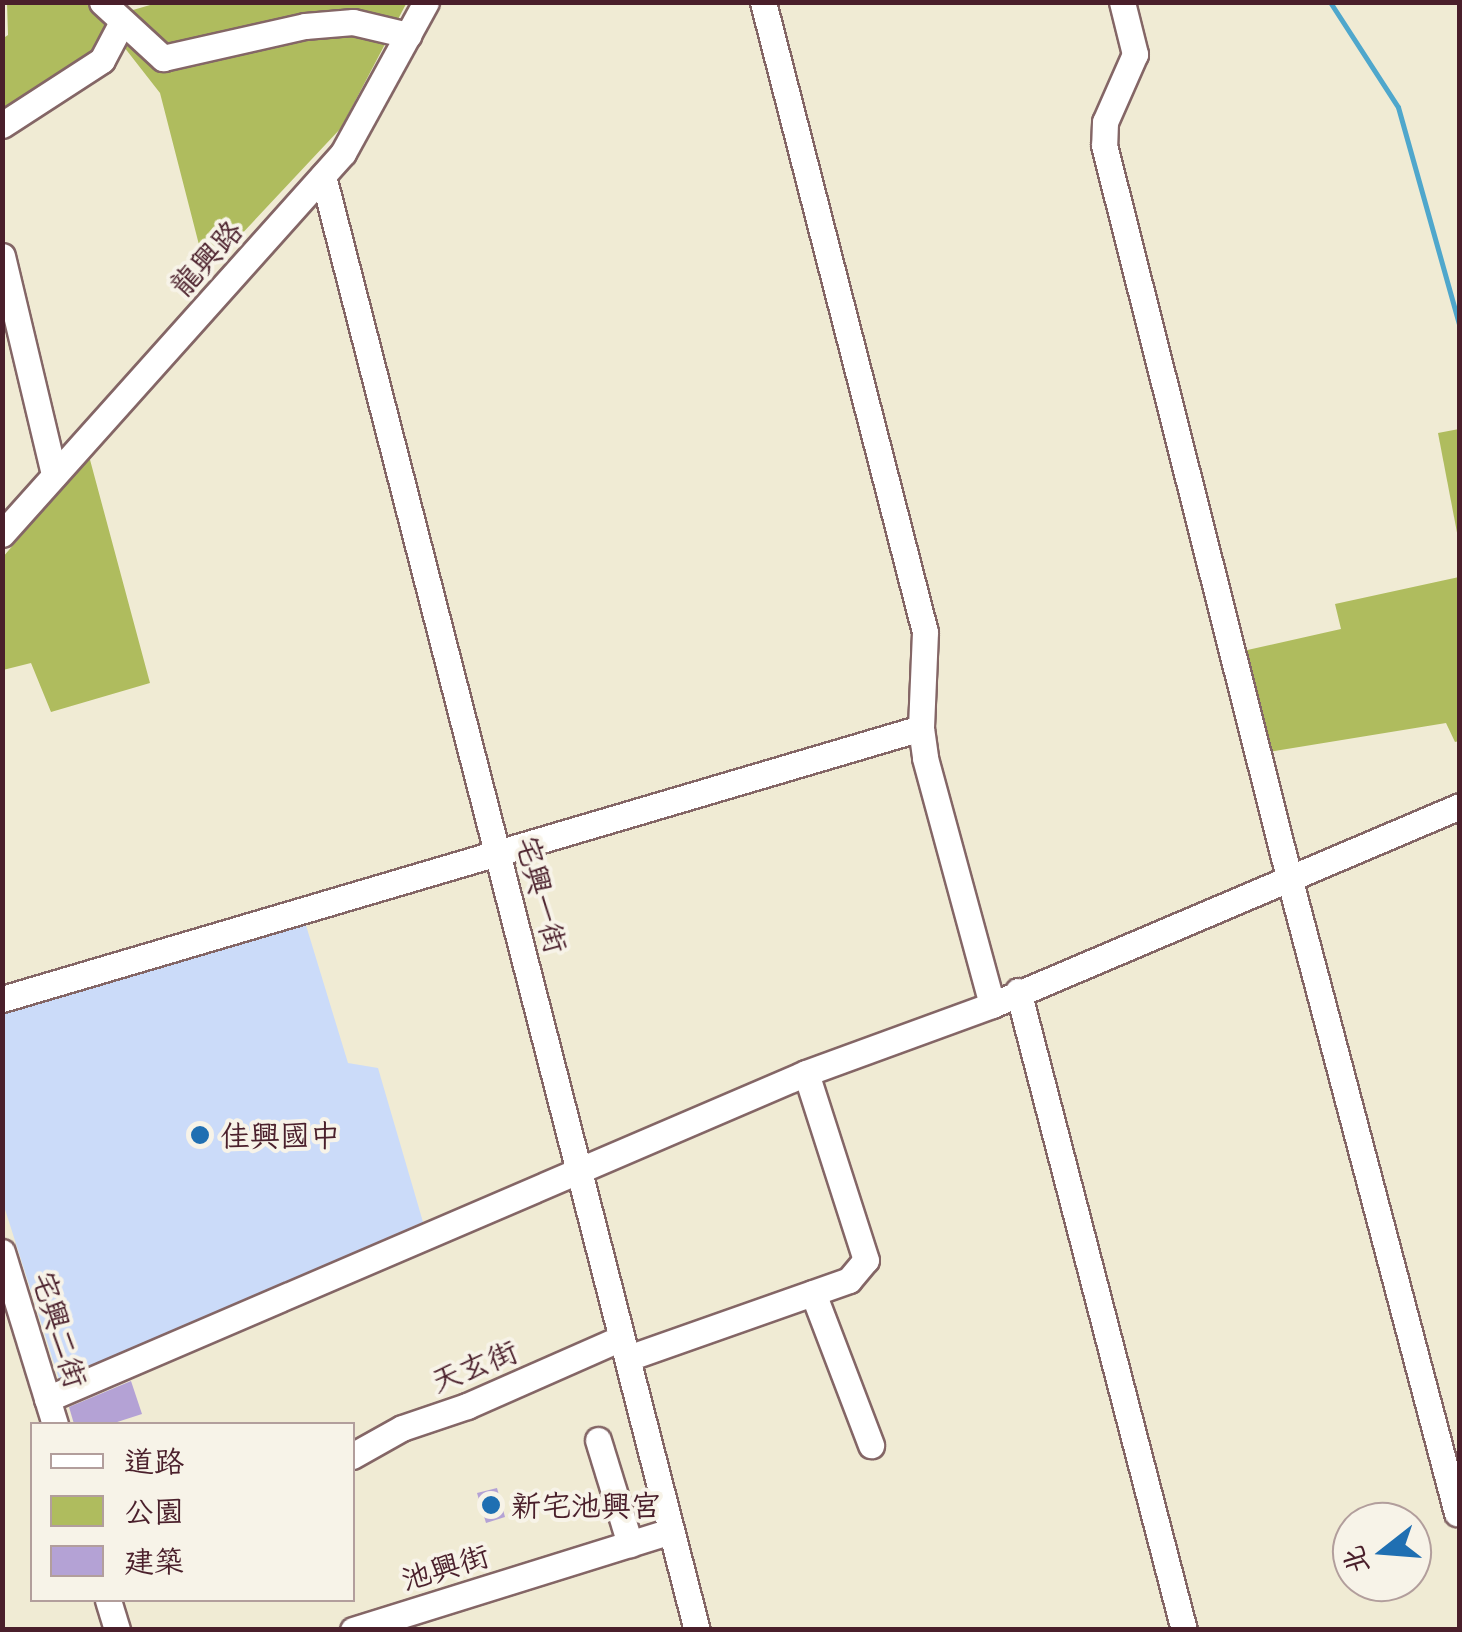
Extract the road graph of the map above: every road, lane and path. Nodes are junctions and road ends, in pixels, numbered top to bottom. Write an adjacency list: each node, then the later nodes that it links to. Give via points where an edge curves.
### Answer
1 (102, 2): 5 (street)
2 (426, 2): 6 (street, 龍興路)
3 (764, 2): 12 (street, via 926,632)
4 (1122, 2): 15 (street, via 1136,54 1106,122 1104,145)
5 (121, 24): 6 (street, via 164,58 321,24 353,22); 7 (street, via 102,60)
6 (408, 35): 8 (street, 龍興路, via 343,153)
7 (2, 125)
8 (323, 176): 10 (street, 龍興路); 14 (street, 宅興一街)
9 (2, 256): 10 (street)
10 (54, 475): 11 (street, 龍興路)
11 (2, 534)
12 (920, 728): 14 (street); 18 (street)
13 (1460, 806): 15 (street)
14 (498, 852): 17 (street); 20 (street, 宅興一街)
15 (1290, 881): 16 (street); 29 (street)
16 (1018, 991): 18 (street); 36 (street)
17 (2, 999)
18 (992, 1005): 19 (street)
19 (806, 1073): 20 (street); 22 (street, 天玄街, via 866,1260 848,1280)
20 (581, 1170): 23 (street, 宅興一街); 24 (street)
21 (2, 1252): 24 (street, 宅興二街)
22 (813, 1292): 23 (street, 天玄街); 27 (street)
23 (624, 1348): 28 (street, 天玄街, via 402,1428); 30 (street, 宅興一街)
24 (47, 1399): 25 (street, 宅興二街)
25 (54, 1422)
26 (598, 1440): 31 (street)
27 (871, 1446)
28 (355, 1454)
29 (1456, 1513)
30 (671, 1531): 31 (street, 池興街); 35 (street, 宅興一街)
31 (630, 1544): 34 (street, 池興街)
32 (109, 1602): 33 (street)
33 (116, 1630)
34 (353, 1630)
35 (697, 1630)
36 (1184, 1630)

